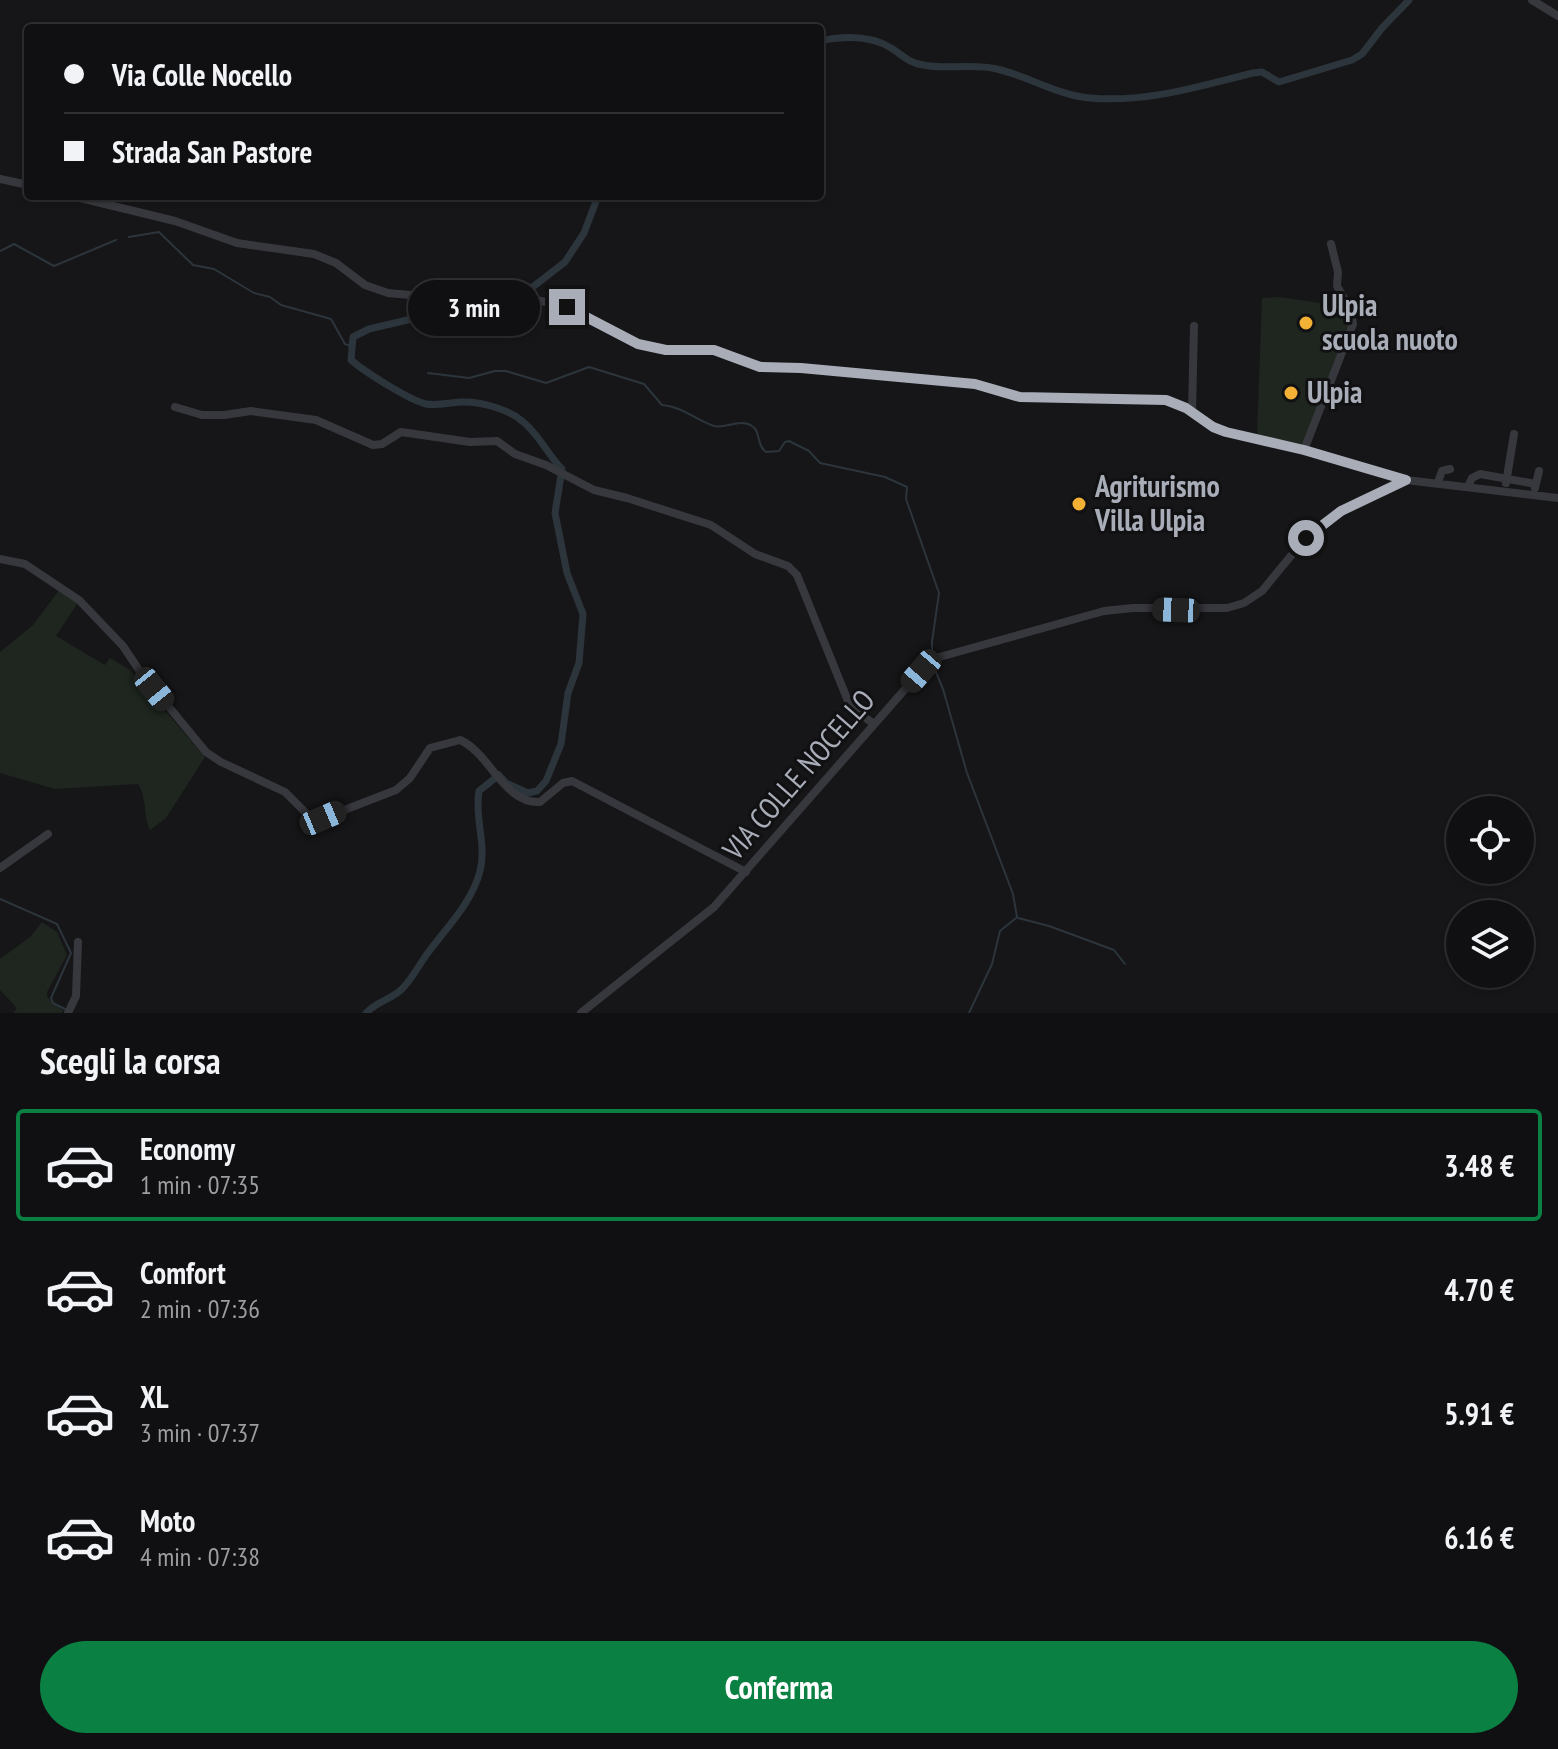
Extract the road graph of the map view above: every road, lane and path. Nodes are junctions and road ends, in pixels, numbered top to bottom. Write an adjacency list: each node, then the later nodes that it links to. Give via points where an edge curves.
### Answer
1 (1532, 0): 2 (street)
2 (1558, 16)
3 (0, 179): 4 (street)
4 (24, 184)
5 (88, 200): 9 (street, via 237,243 314,254 388,293 433,297 518,287 525,297 564,306 638,344 666,350 714,350 760,367 975,384 1020,397 1162,400)
6 (1331, 244): 11 (street, via 1337,286 1353,324)
7 (1194, 326): 9 (street)
8 (175, 407): 24 (street, via 202,415 251,411 316,420 371,445 403,432 495,441 597,491 705,522 752,552 790,568 805,588 848,701)
9 (1192, 411): 11 (street, via 1226,432)
10 (1514, 434): 15 (street)
11 (1304, 450): 14 (street)
12 (1450, 469): 16 (street, via 1442,471)
13 (1539, 471): 17 (street)
14 (1404, 480): 16 (street, VIA COLLE NOCELLO); 20 (street); 24 (street, VIA COLLE NOCELLO, via 1322,524 1244,603 1227,608 1104,611 942,655)
15 (1506, 480): 17 (street); 18 (street, via 1480,474); 19 (street)
16 (1438, 482): 18 (street, VIA COLLE NOCELLO)
17 (1536, 484): 21 (street)
18 (1468, 486): 19 (street, VIA COLLE NOCELLO)
19 (1505, 491): 21 (street, VIA COLLE NOCELLO)
20 (1407, 492)
21 (1533, 497): 22 (street, VIA COLLE NOCELLO)
22 (1558, 498)
23 (0, 559): 25 (street, via 25,564 79,600 123,646 206,752 285,792 311,818 321,819 394,791 410,778 428,749 458,740 478,753 512,790)
24 (874, 724): 29 (street, VIA COLLE NOCELLO)
25 (540, 802): 26 (street); 29 (street, via 572,781)
26 (529, 811)
27 (48, 834): 28 (street)
28 (0, 868)
29 (746, 872): 32 (street, VIA COLLE NOCELLO, via 700,920)
30 (78, 942): 31 (street, via 76,996)
31 (68, 1013)
32 (581, 1013)

